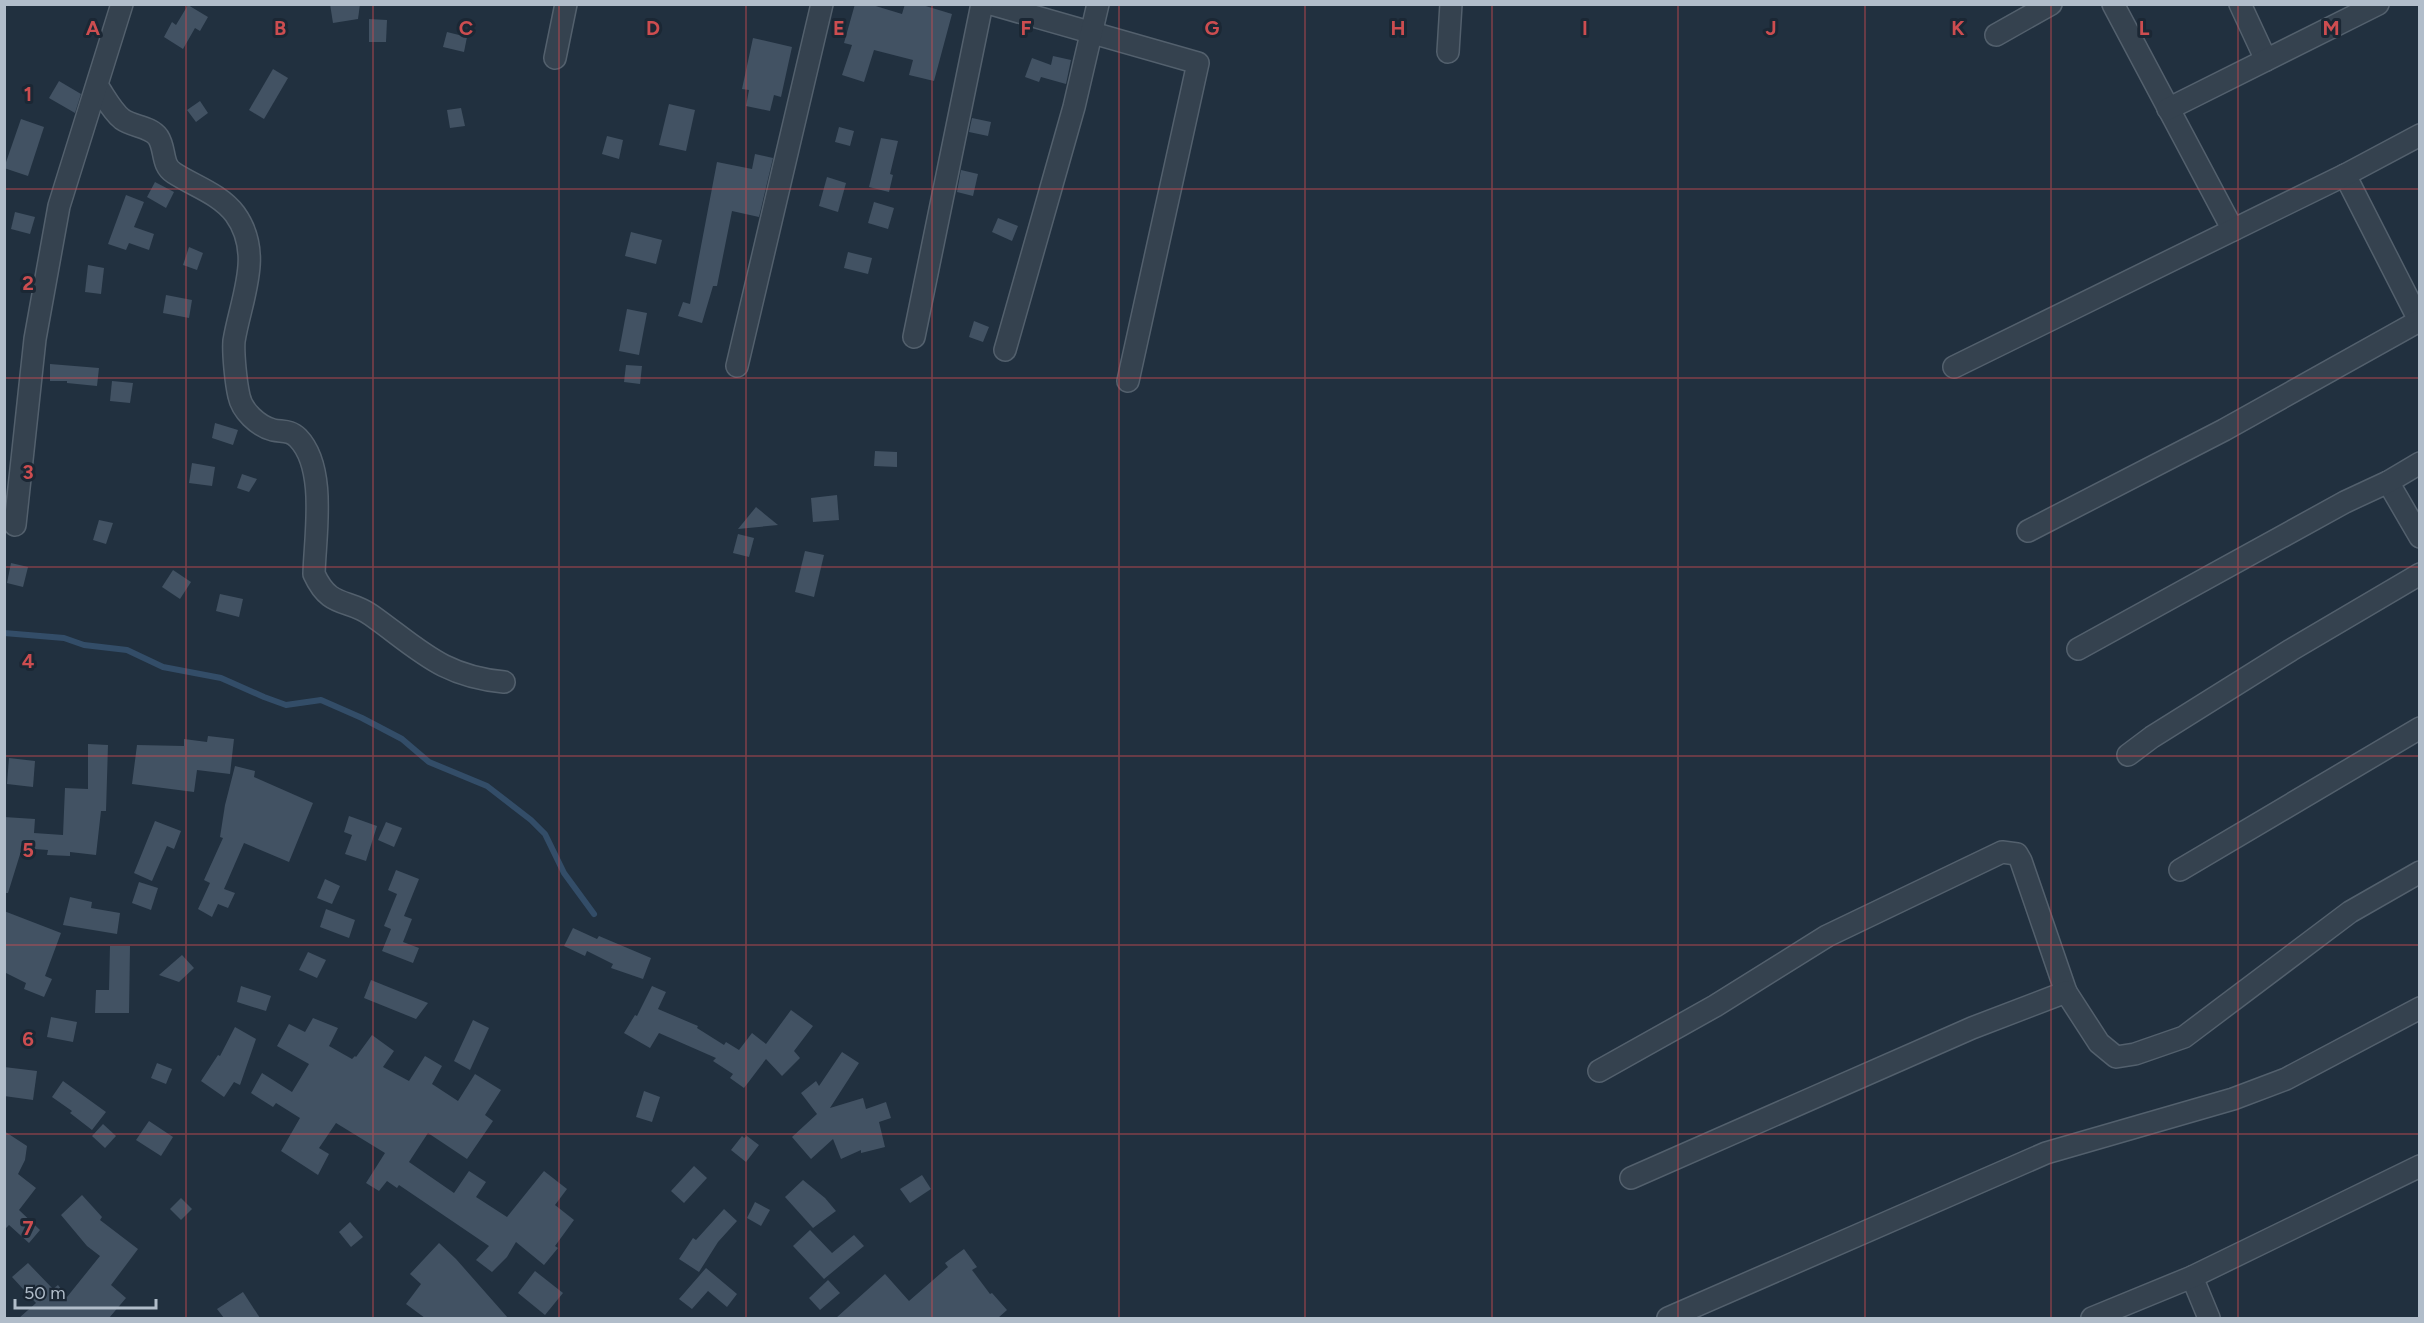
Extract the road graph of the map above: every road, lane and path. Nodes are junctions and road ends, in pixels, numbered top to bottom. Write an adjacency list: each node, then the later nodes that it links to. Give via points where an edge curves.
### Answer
1 (122, 4): 17 (street)
2 (566, 4): 15 (street)
3 (822, 4): 25 (street)
4 (981, 4): 23 (street)
5 (991, 4): 12 (street)
6 (1098, 4): 12 (street)
7 (1451, 4): 14 (street)
8 (2051, 4): 13 (street)
9 (2113, 4): 18 (street)
10 (2240, 4): 16 (street)
11 (2378, 4): 16 (street)
12 (1090, 34): 24 (street, via 1074,107); 27 (street, via 1198,63)
13 (1996, 35)
14 (1448, 52)
15 (555, 58)
16 (2266, 60): 18 (street)
17 (98, 87): 30 (street, via 59,206 35,339); 35 (street, via 120,118 151,130 159,139 166,165 173,173 218,199 234,213 242,228 250,249 249,278 234,344 239,398 260,424 290,432 299,439 310,458 317,491 314,574 320,587 334,600 369,613 405,642 457,674)
18 (2168, 109): 21 (street)
19 (2420, 135): 20 (street)
20 (2345, 175): 21 (street); 22 (street)
21 (2233, 230): 26 (street)
22 (2419, 321): 31 (street, via 2224,430)
23 (914, 337)
24 (1005, 350)
25 (737, 366)
26 (1954, 367)
27 (1128, 381)
28 (2420, 463): 29 (street)
29 (2388, 482): 32 (street); 34 (street)
30 (15, 525)
31 (2028, 531)
32 (2420, 537)
33 (2420, 574): 37 (street, via 2152,736)
34 (2078, 649)
35 (504, 682)
36 (2420, 728): 38 (street)
37 (2128, 755)
38 (2180, 870)
39 (2420, 872): 40 (street, via 2350,912 2184,1037 2135,1054 2116,1057 2099,1043)
40 (2066, 992): 42 (street, via 2021,861 2017,854 2002,852 1827,936 1715,1006); 44 (street, via 1972,1028)
41 (2420, 1008): 46 (street, via 2263,1088 2046,1153)
42 (1599, 1071)
43 (2420, 1167): 45 (street)
44 (1631, 1178)
45 (2192, 1277): 47 (street); 48 (street)
46 (1668, 1318)
47 (2092, 1318)
48 (2209, 1318)

